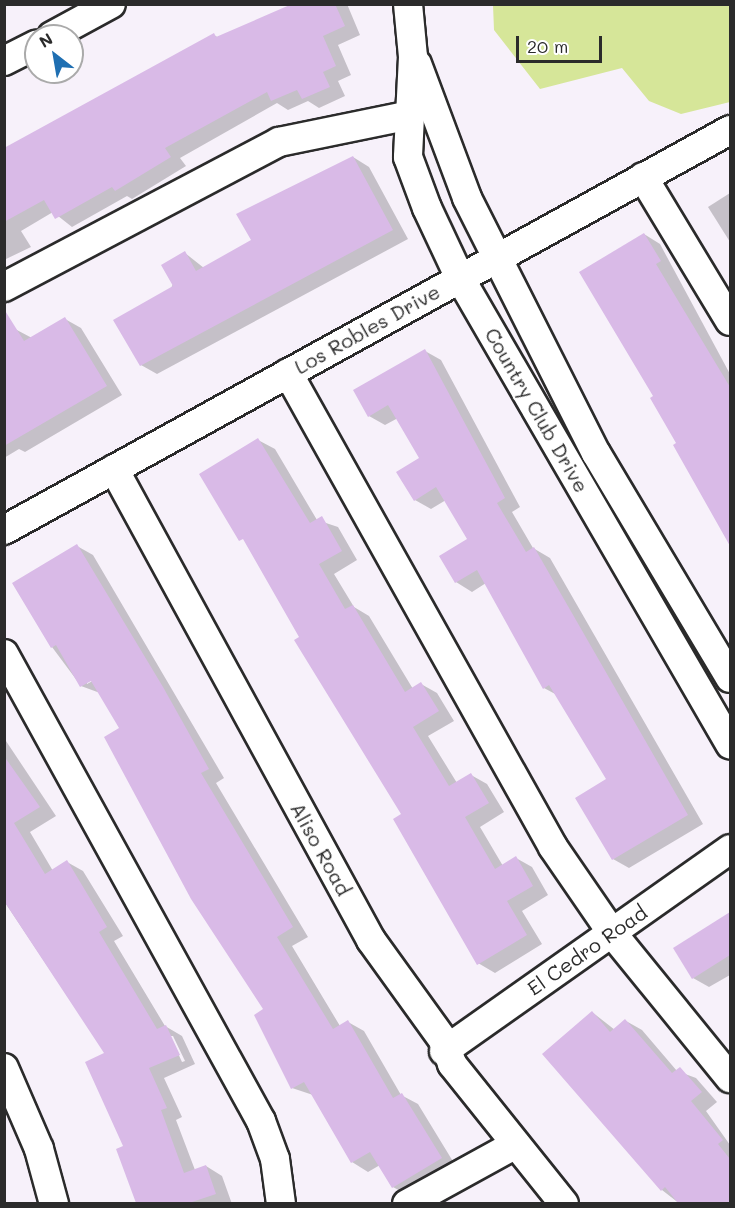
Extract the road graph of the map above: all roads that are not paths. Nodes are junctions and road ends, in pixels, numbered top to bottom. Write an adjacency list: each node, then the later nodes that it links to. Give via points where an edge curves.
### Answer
1 (111, 4): 3 (street)
2 (408, 4): 5 (street, Country Club Drive)
3 (74, 24)
4 (24, 51): 6 (street)
5 (413, 57): 7 (street, Country Club Drive); 10 (street, Country Club Drive, via 467,198)
6 (4, 61)
7 (410, 115): 11 (street, Country Club Drive, via 408,157); 12 (street, via 279,142)
8 (730, 130): 9 (street, Los Robles Drive)
9 (643, 177): 10 (street, Los Robles Drive); 13 (street)
10 (498, 258): 11 (street, Los Robles Drive); 18 (street, Country Club Drive, via 596,453)
11 (460, 278): 14 (street, Los Robles Drive); 19 (street, Country Club Drive)
12 (4, 286)
13 (730, 321)
14 (288, 373): 15 (street, Los Robles Drive); 21 (street, via 548,838)
15 (114, 469): 16 (street, Los Robles Drive); 22 (street, Aliso Road, via 371,940 443,1040)
16 (4, 530)
17 (4, 654): 27 (street, via 261,1121 274,1159)
18 (730, 678)
19 (730, 744)
20 (730, 849): 21 (street, El Cedro Road)
21 (612, 933): 22 (street, El Cedro Road); 24 (street)
22 (444, 1051): 25 (street, Aliso Road)
23 (4, 1068): 26 (street, via 39,1149)
24 (730, 1078)
25 (516, 1144): 28 (street); 29 (street, Aliso Road)
26 (54, 1203)
27 (281, 1203)
28 (407, 1203)
29 (564, 1203)

